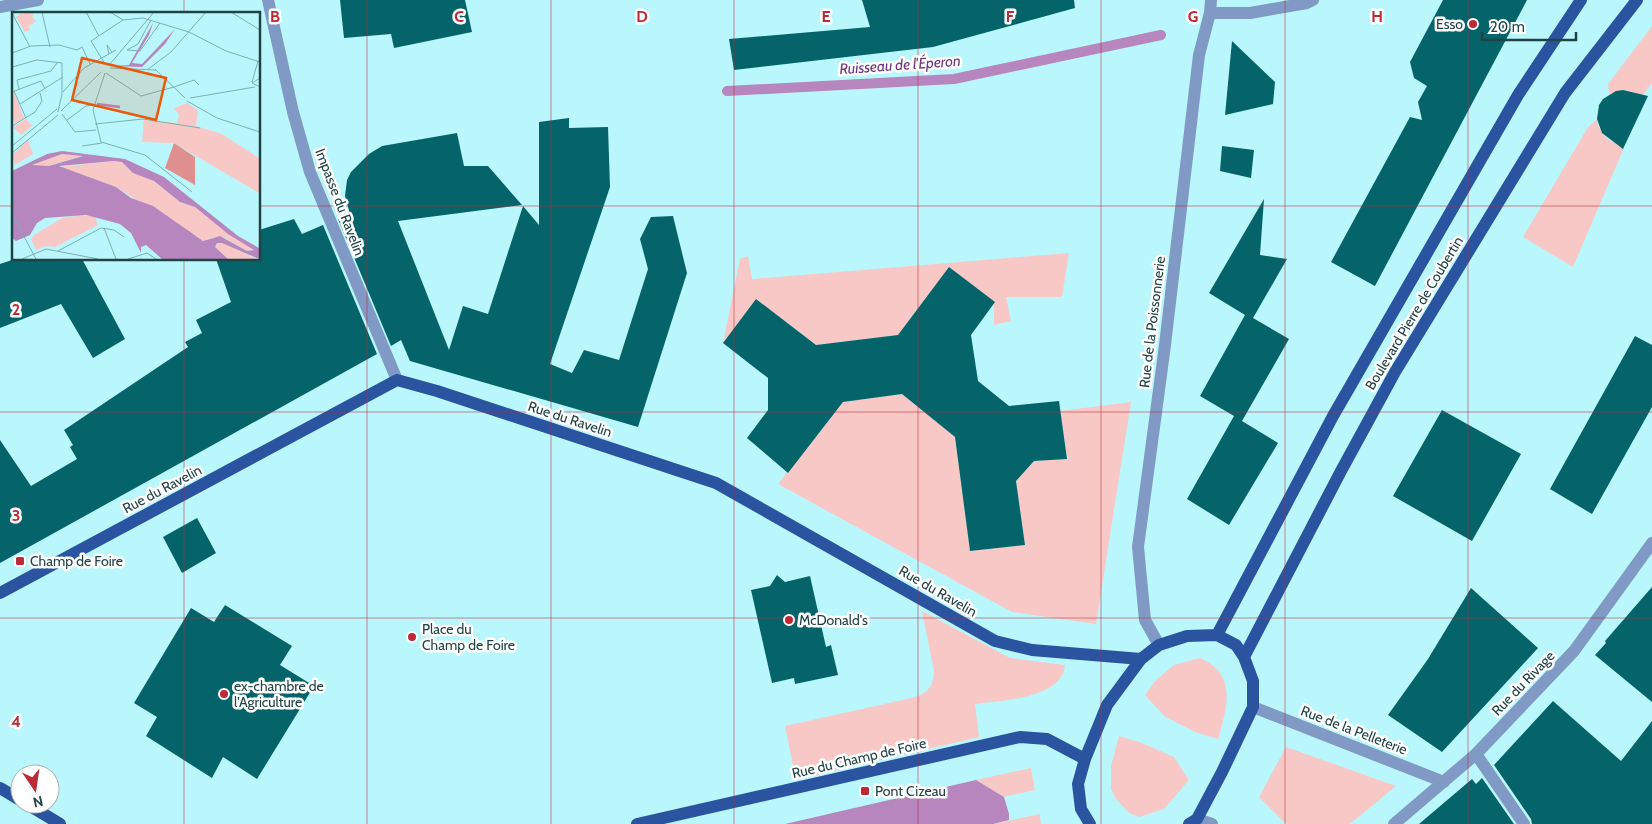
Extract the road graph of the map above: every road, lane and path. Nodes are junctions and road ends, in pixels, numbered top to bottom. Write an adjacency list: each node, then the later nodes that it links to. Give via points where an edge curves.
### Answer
1 (38, 0): 7 (street)
2 (268, 0): 8 (street, Impasse du Ravelin, via 310,172)
3 (1313, 0): 6 (street, via 1250,13)
4 (1581, 0): 11 (main road, Boulevard Pierre de Coubertin, via 1518,95 1333,416)
5 (1637, 0): 13 (main road, Boulevard Pierre de Coubertin, via 1565,93 1395,372)
6 (1211, 6): 12 (street, Rue de la Poissonnerie, via 1199,55 1138,547 1145,620)
7 (0, 7)
8 (397, 380): 10 (main road, Rue du Ravelin); 14 (main road, Rue du Ravelin, via 437,390 716,483 995,641 1032,650)
9 (1652, 543): 16 (street, Rue du Rivage, via 1574,651)
10 (0, 593)
11 (1217, 635): 12 (main road, via 1187,636); 13 (main road, via 1236,645)
12 (1159, 645): 14 (main road)
13 (1244, 657): 15 (main road, via 1253,681)
14 (1141, 659): 17 (main road, via 1107,705)
15 (1252, 707): 18 (street, Rue de la Pelleterie); 20 (main road, via 1222,772)
16 (1476, 754): 18 (street, Rue du Rivage); 26 (street)
17 (1085, 759): 22 (main road, Rue du Champ de Foire, via 1046,739 1020,737); 23 (main road, via 1078,784 1081,809)
18 (1444, 782): 25 (street, Rue du Rivage)
19 (44, 814): 21 (main road)
20 (1193, 821): 24 (street)
21 (60, 824)
22 (637, 824)
23 (1090, 824)
24 (1212, 824)
25 (1394, 824)
26 (1524, 824)

